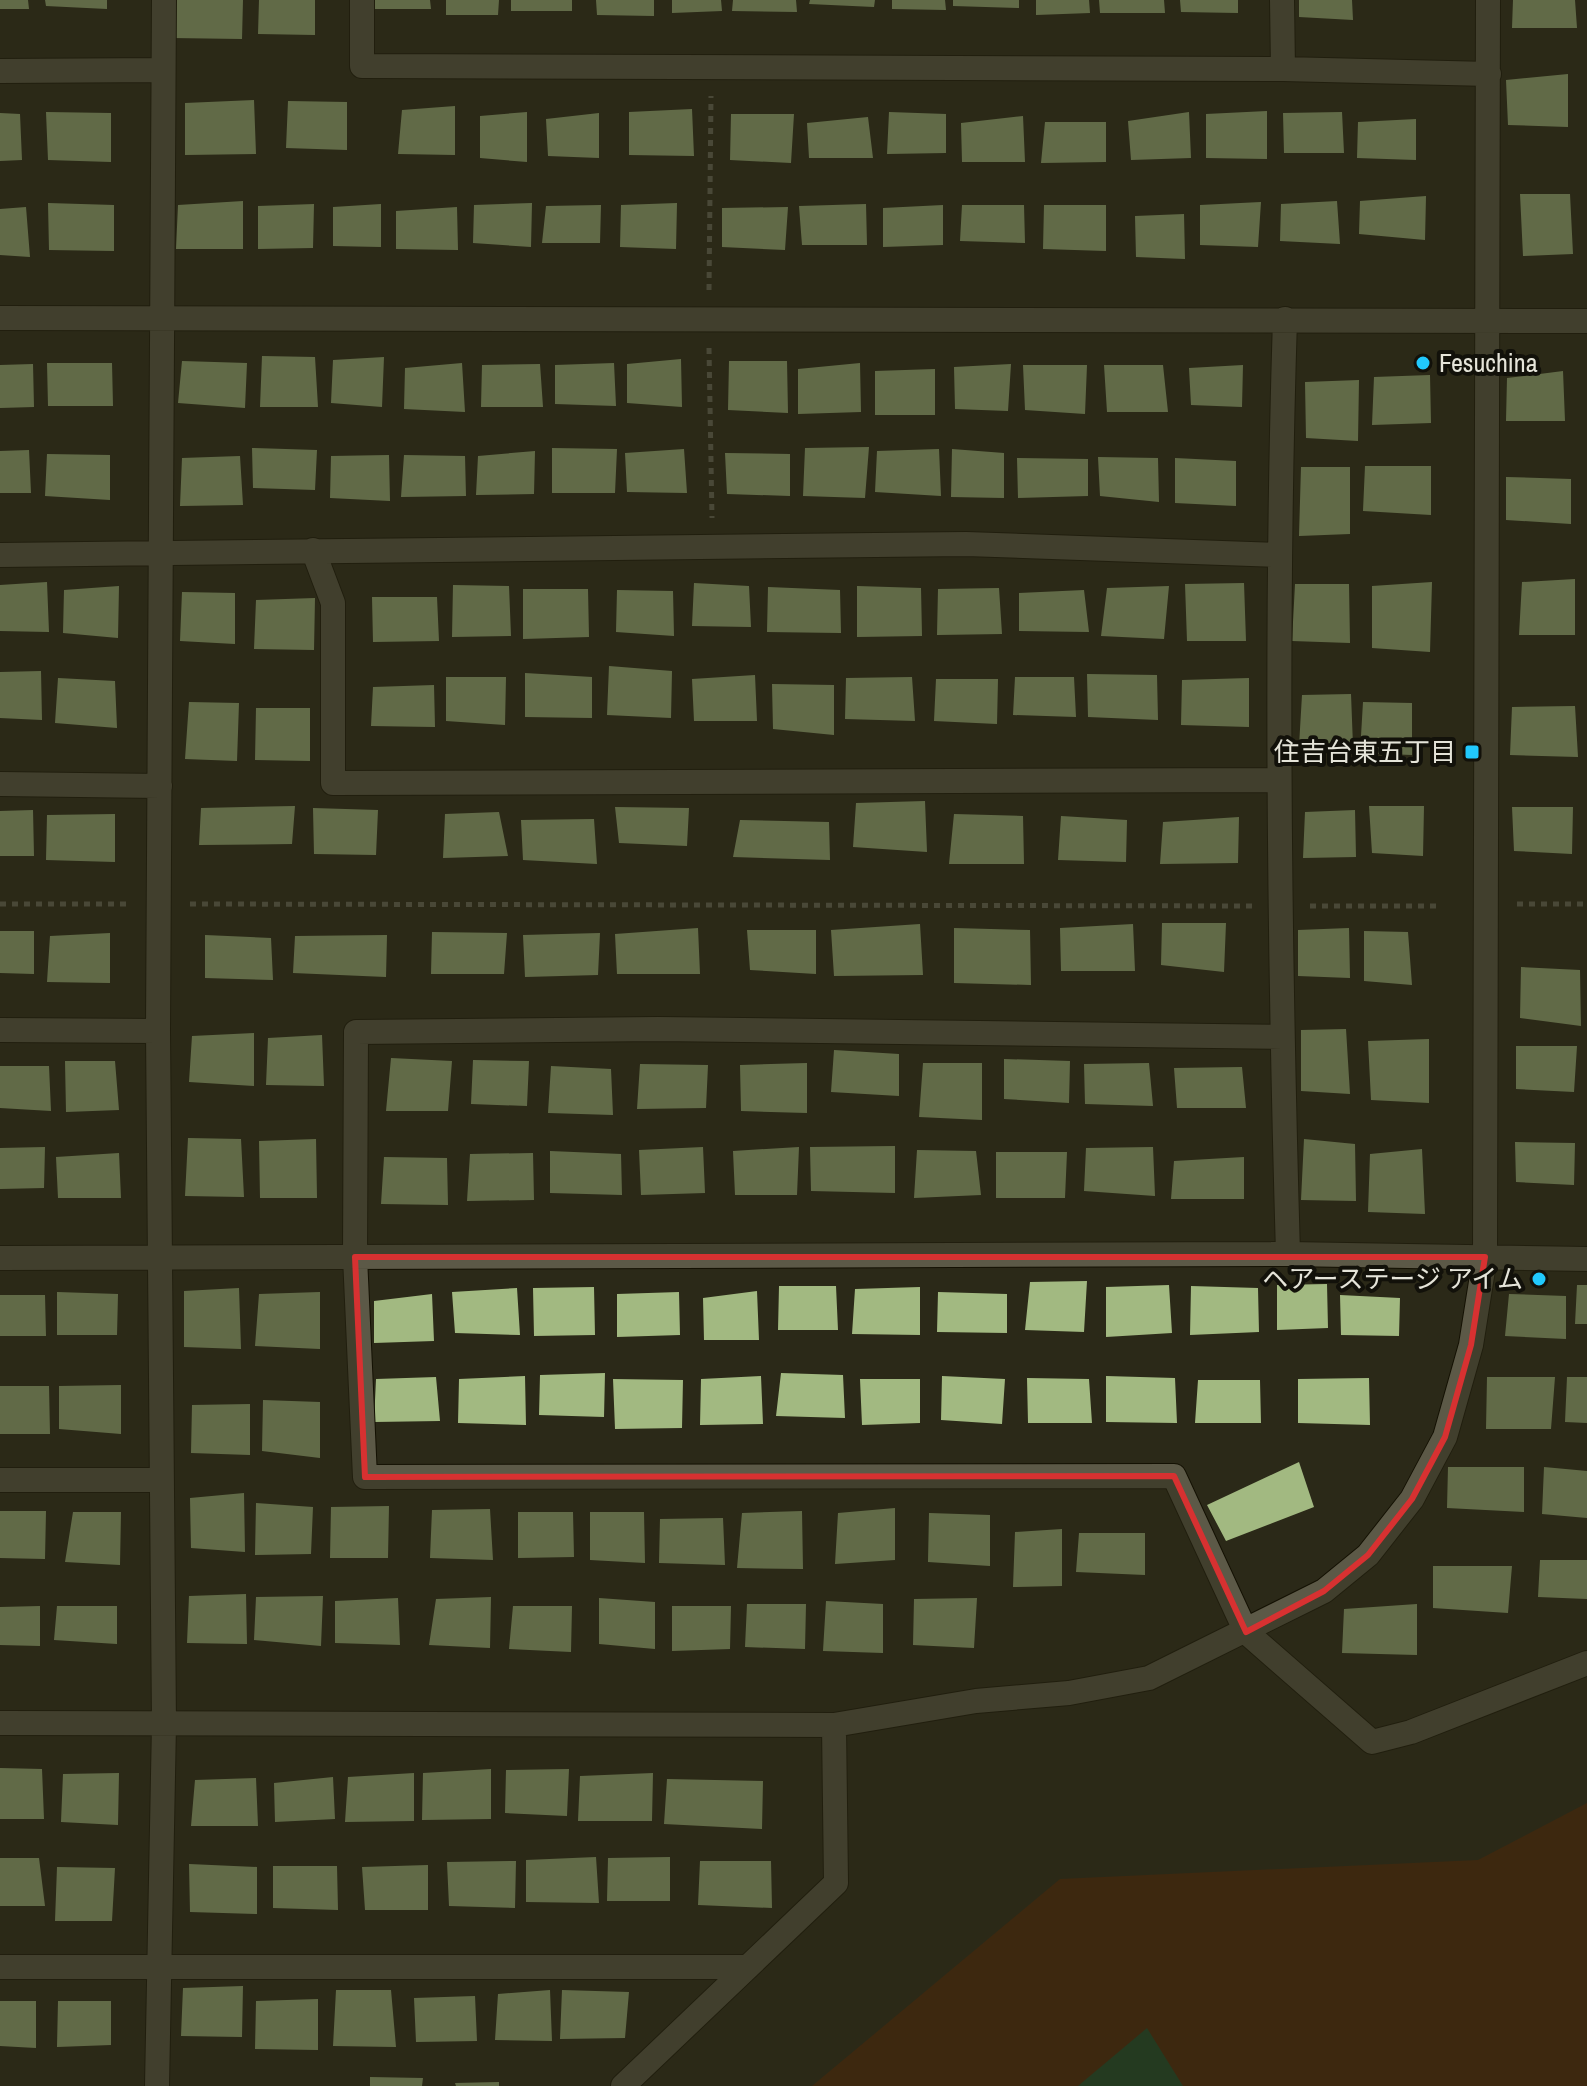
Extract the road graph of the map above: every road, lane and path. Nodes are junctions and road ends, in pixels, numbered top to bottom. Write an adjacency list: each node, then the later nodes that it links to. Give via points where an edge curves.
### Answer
1 (164, 0): 6 (street)
2 (362, 0): 5 (street, via 362,66)
3 (1282, 0): 5 (street)
4 (1488, 0): 8 (street)
5 (1283, 69): 8 (street)
6 (163, 70): 7 (street); 10 (street)
7 (0, 71)
8 (1489, 74): 13 (street)
9 (0, 318): 10 (street)
10 (163, 318): 11 (street); 15 (street)
11 (1285, 319): 13 (street); 17 (street)
12 (1587, 321): 13 (street)
13 (1487, 323): 32 (street)
14 (313, 550): 15 (street); 17 (street, via 966,544); 18 (street, via 333,603 333,783)
15 (162, 554): 16 (street); 20 (street)
16 (0, 555)
17 (1278, 555): 18 (street)
18 (1277, 780): 25 (street)
19 (0, 784): 20 (street)
20 (160, 786): 22 (street)
21 (0, 904): 22 (path)
22 (159, 904): 25 (path); 28 (street)
23 (1517, 904): 24 (path)
24 (1587, 904)
25 (1279, 906): 26 (path); 29 (street)
26 (1441, 906)
27 (0, 1030): 28 (street)
28 (158, 1031): 34 (street)
29 (1282, 1037): 30 (street); 31 (street, via 658,1029 356,1032)
30 (1288, 1254): 31 (street); 32 (street)
31 (355, 1257): 34 (street); 38 (street, via 365,1477 1174,1476)
32 (1485, 1257): 35 (street); 38 (street, via 1471,1345 1445,1437 1412,1499 1368,1555 1324,1591)
33 (0, 1258): 34 (street)
34 (161, 1258): 37 (street)
35 (1587, 1259)
36 (0, 1480): 37 (street)
37 (161, 1480): 41 (street)
38 (1246, 1632): 39 (street, via 1372,1742 1411,1732); 42 (street, via 1149,1678)
39 (1587, 1663)
40 (0, 1723): 41 (street)
41 (164, 1724): 42 (street); 44 (street)
42 (834, 1725): 45 (street, via 836,1883)
43 (0, 1967): 44 (street)
44 (159, 1967): 45 (street); 46 (street)
45 (748, 1967): 47 (street)
46 (157, 2086)
47 (623, 2086)

